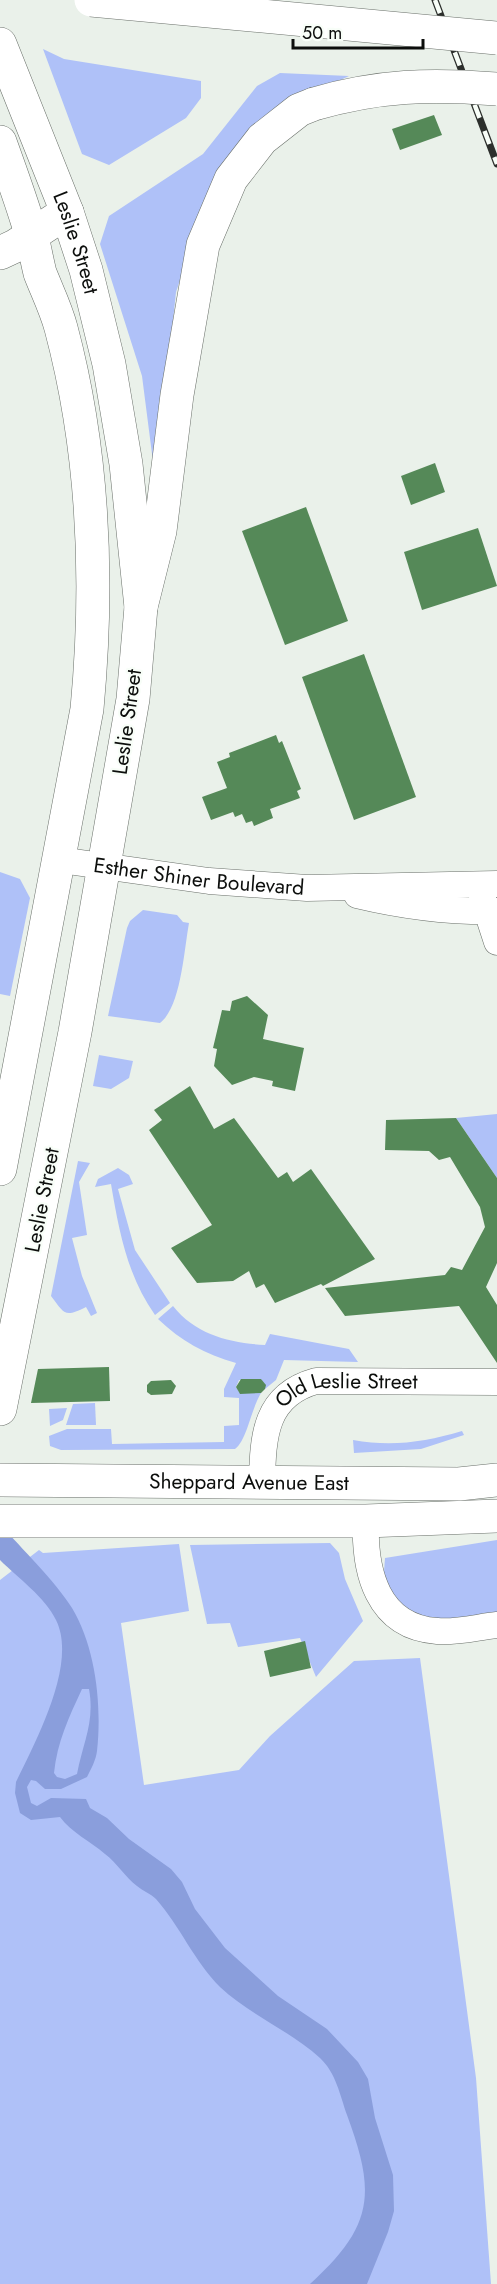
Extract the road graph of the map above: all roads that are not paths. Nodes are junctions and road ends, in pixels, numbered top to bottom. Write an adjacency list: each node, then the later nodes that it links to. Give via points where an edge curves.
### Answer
1 (91, 0): 2 (main road, bridge)
2 (497, 38)
3 (0, 44): 6 (main road, Leslie Street)
4 (497, 89): 9 (main road, bridge, via 396,87 355,92 314,104 299,110 262,139 231,179 203,245 177,395 160,531)
5 (0, 142): 7 (main road, Leslie Street)
6 (67, 212): 7 (main road); 9 (main road, Leslie Street, via 109,364 126,464)
7 (32, 236): 8 (main road); 10 (main road, Leslie Street, via 71,369 88,467 93,559 92,664)
8 (0, 253)
9 (141, 607): 11 (main road, Leslie Street, via 133,699)
10 (60, 860): 11 (street, Esther Shiner Boulevard); 16 (main road, Leslie Street)
11 (103, 868): 13 (street, Esther Shiner Boulevard, via 209,881); 18 (main road, Leslie Street, via 75,1032)
12 (488, 884): 13 (street, Esther Shiner Boulevard, via 397,884); 14 (street)
13 (337, 889): 14 (street, Esther Shiner Boulevard, via 392,903)
14 (492, 911): 15 (street)
15 (497, 942)
16 (0, 1169)
17 (497, 1382): 21 (street, Old Leslie Street, via 316,1381 303,1385 278,1404 268,1424)
18 (0, 1409)
19 (0, 1480): 21 (main road, Sheppard Avenue East)
20 (497, 1480): 21 (main road, Sheppard Avenue East, via 459,1484)
21 (262, 1481)
22 (497, 1516): 24 (main road, Sheppard Avenue East)
23 (0, 1521): 24 (main road, Sheppard Avenue East)
24 (366, 1521): 25 (street, via 373,1586 394,1617 414,1627 438,1631)
25 (497, 1625)

